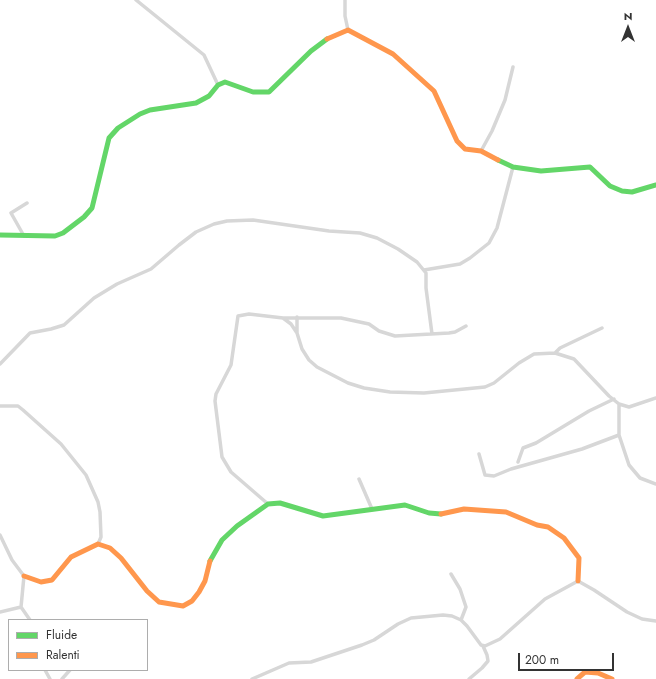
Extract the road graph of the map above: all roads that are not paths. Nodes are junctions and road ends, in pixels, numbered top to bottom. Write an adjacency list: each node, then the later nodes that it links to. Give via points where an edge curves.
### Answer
1 (136, 0): 5 (street, via 204,55)
2 (345, 0): 3 (street)
3 (348, 30): 5 (street, via 334,34 318,46 293,66 269,92 252,92 229,82); 6 (street, via 393,54 434,91 461,146)
4 (513, 68): 6 (street, via 505,100)
5 (218, 85): 11 (street, via 209,96 196,103 150,110 118,128 106,146 91,211 60,234 51,237)
6 (481, 151): 7 (street)
7 (512, 167): 8 (street, via 541,171 586,166 593,169 610,186 622,191 632,192); 12 (street, via 497,228 489,243 460,264)
8 (656, 185)
9 (27, 203): 11 (street, via 11,213)
10 (0, 236): 11 (street)
11 (24, 236)
12 (424, 270): 19 (street); 21 (street, via 398,249 366,234 253,220 227,221 196,232 151,269 113,286 94,298 64,325 30,333)
13 (284, 318): 14 (street); 15 (street); 31 (street, via 249,314 238,316 231,365 215,401 222,457 235,476)
14 (295, 318): 15 (street); 18 (street); 19 (street, via 350,319 395,336)
15 (291, 325): 18 (street)
16 (466, 326): 19 (street, via 455,332)
17 (602, 328): 20 (street, via 560,348)
18 (297, 333): 20 (street, via 302,349 317,367 348,383 390,392 424,393 485,387 534,354)
19 (432, 334)
20 (555, 353): 23 (street, via 574,359 608,396)
21 (0, 364)
22 (656, 398): 24 (street, via 630,407)
23 (614, 399): 24 (street); 28 (street, via 523,448)
24 (619, 404): 26 (street)
25 (0, 406): 34 (street, via 18,406 23,410 61,444 86,475 99,507 102,525)
26 (619, 435): 27 (street, via 494,476 485,475); 30 (street, via 633,472 640,478)
27 (479, 454)
28 (518, 462)
29 (359, 479): 32 (street)
30 (656, 484)
31 (268, 504): 32 (street, via 280,503 323,516); 34 (street, via 236,526 222,540 208,565 205,581 199,592 192,601 183,606 159,602 121,558 110,548)
32 (372, 509): 37 (street, via 405,505 428,514 464,509 497,510 517,516 548,527 564,538 579,558)
33 (0, 536): 36 (street, via 12,560)
34 (98, 544): 36 (street, via 71,557 52,580 41,582)
35 (451, 574): 41 (street, via 466,607)
36 (24, 576): 38 (street)
37 (578, 581): 42 (street, via 627,612 642,619); 43 (street, via 545,599 500,639)
38 (22, 607): 39 (street); 40 (street)
39 (0, 612)
40 (29, 619)
41 (461, 620): 43 (street); 46 (street, via 443,615 411,618 362,645 311,662 289,663)
42 (656, 621)
43 (483, 646): 47 (street, via 488,661)
44 (69, 671): 45 (street)
45 (62, 679)
46 (252, 679)
47 (469, 679)
48 (577, 679): 49 (street, via 585,672 592,672)
49 (612, 679)

